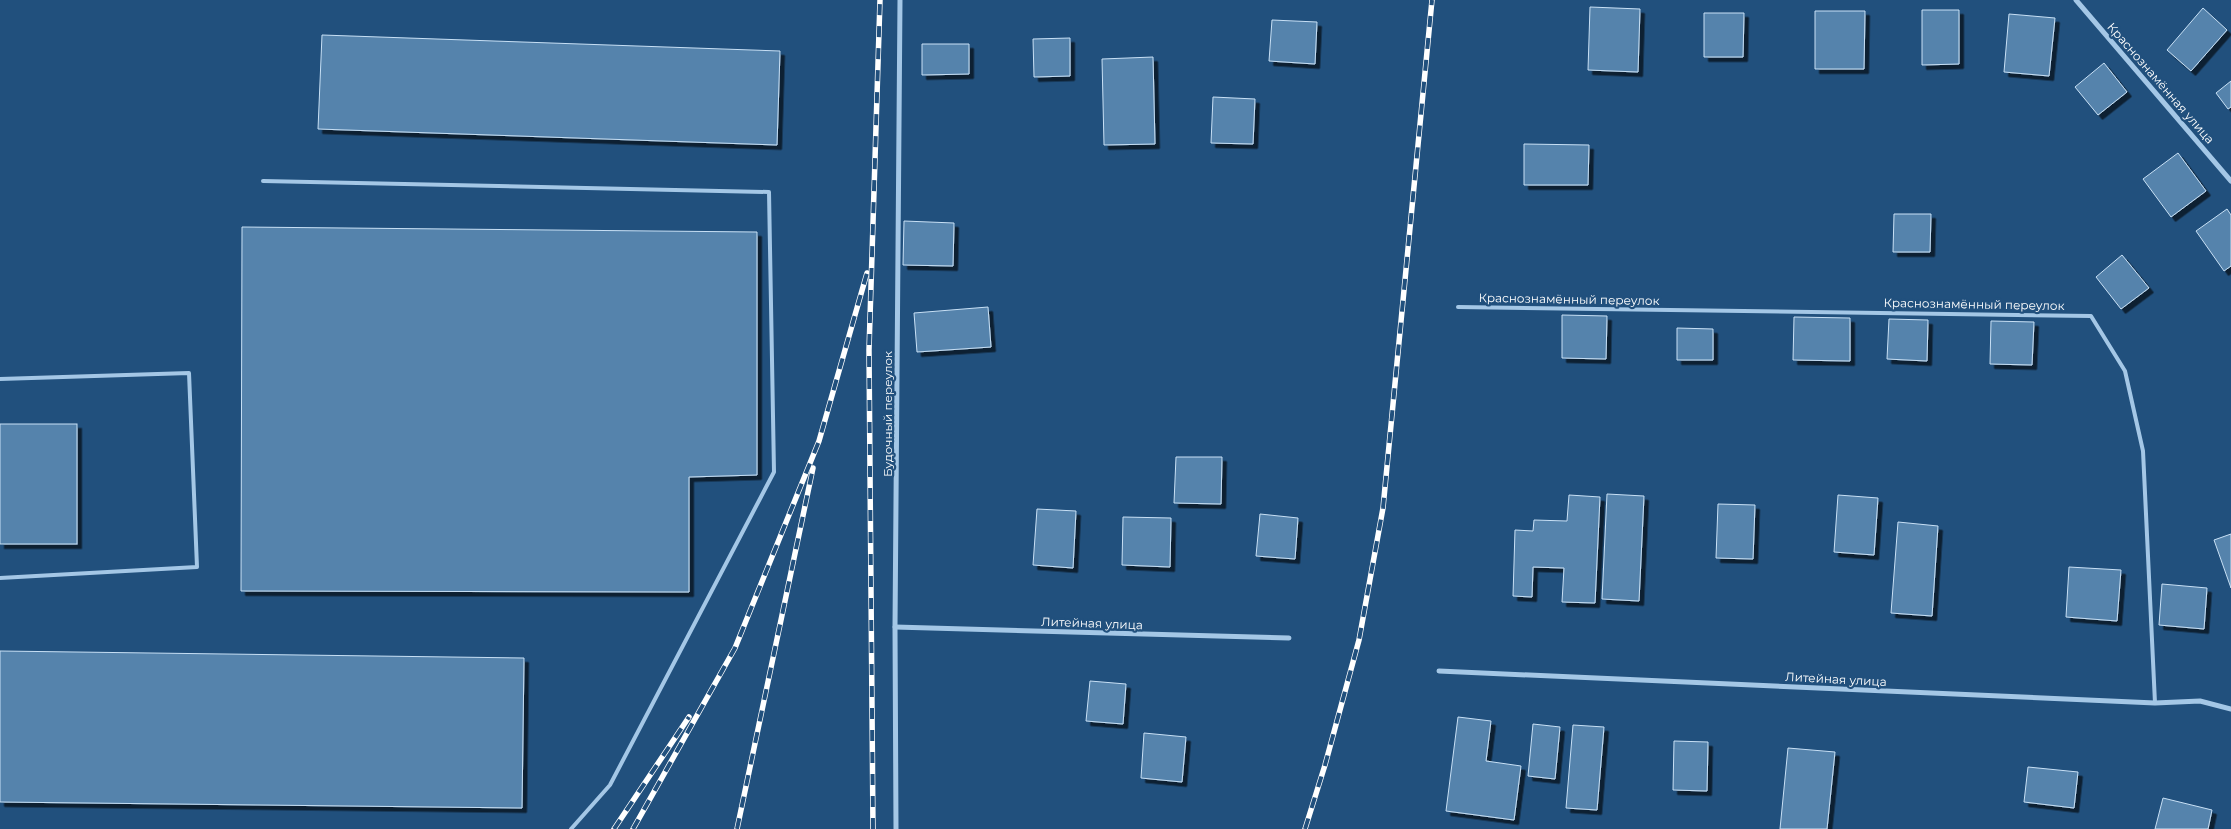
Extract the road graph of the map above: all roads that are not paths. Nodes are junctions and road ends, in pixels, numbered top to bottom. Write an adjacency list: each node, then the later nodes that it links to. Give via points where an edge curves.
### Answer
1 (900, 0): 8 (street, Будочный переулок)
2 (2076, 0): 4 (street, Краснознамённая улица)
3 (263, 181): 13 (lane, via 769,192 774,472 610,785)
4 (2231, 181)
5 (1458, 307): 11 (lane, Краснознамённый переулок, via 2092,316 2125,371 2143,451)
6 (0, 379): 7 (lane, via 189,373 197,567)
7 (0, 578)
8 (895, 627): 9 (street, Литейная улица); 14 (street, Будочный переулок)
9 (1289, 638)
10 (1439, 671): 11 (street, Литейная улица)
11 (2155, 703): 12 (street, Литейная улица, via 2200,701)
12 (2231, 709)
13 (571, 829)
14 (896, 829)

